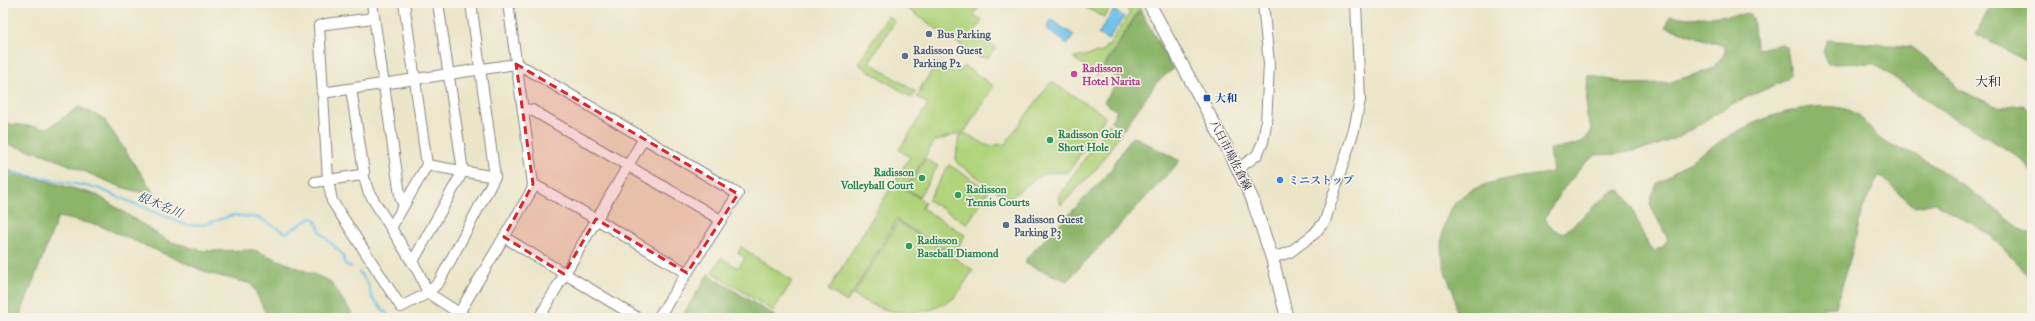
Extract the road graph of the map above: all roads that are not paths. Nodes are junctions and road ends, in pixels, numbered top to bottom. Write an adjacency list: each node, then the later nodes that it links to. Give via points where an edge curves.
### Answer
1 (372, 3): 9 (street)
2 (404, 3): 13 (street)
3 (438, 3): 12 (street)
4 (471, 3): 11 (street)
5 (508, 3): 10 (street)
6 (1149, 3): 21 (main road, 八日市場佐倉線)
7 (1263, 3): 21 (street, via 1269,64 1266,124 1263,142 1257,155)
8 (1356, 3): 33 (street, via 1360,100 1354,130 1325,221 1314,234 1290,252)
9 (374, 18): 14 (street); 16 (street, via 319,26)
10 (516, 64): 11 (street); 17 (street); 18 (street)
11 (481, 69): 12 (street); 23 (street)
12 (448, 75): 13 (street); 22 (street)
13 (415, 80): 14 (street); 19 (street)
14 (383, 84): 15 (street); 28 (street, via 400,195)
15 (351, 88): 16 (street); 24 (street, via 364,172 361,175)
16 (322, 93): 24 (street)
17 (522, 109): 20 (street, via 532,110); 27 (street)
18 (644, 138): 20 (street); 30 (street, via 738,194)
19 (427, 165): 22 (street); 28 (street)
20 (628, 165): 29 (street); 30 (street)
21 (1238, 169): 33 (main road, 八日市場佐倉線, via 1257,210)
22 (463, 172): 23 (street); 34 (street, via 416,256)
23 (495, 177): 37 (street, via 439,282)
24 (328, 180): 26 (street); 37 (street, via 332,201 401,307)
25 (365, 180): 31 (street, via 368,191)
26 (315, 182)
27 (533, 184): 29 (street); 32 (street, via 532,190)
28 (405, 203): 31 (street)
29 (596, 219): 35 (street); 36 (street)
30 (721, 220): 35 (street)
31 (391, 228): 34 (street)
32 (504, 237): 36 (street); 38 (street)
33 (1272, 258): 42 (main road, 八日市場佐倉線)
34 (411, 260): 37 (street)
35 (687, 272): 41 (street)
36 (564, 274): 39 (street); 40 (street)
37 (428, 293): 38 (street)
38 (463, 316)
39 (539, 318)
40 (638, 318)
41 (658, 318)
42 (1287, 318)

